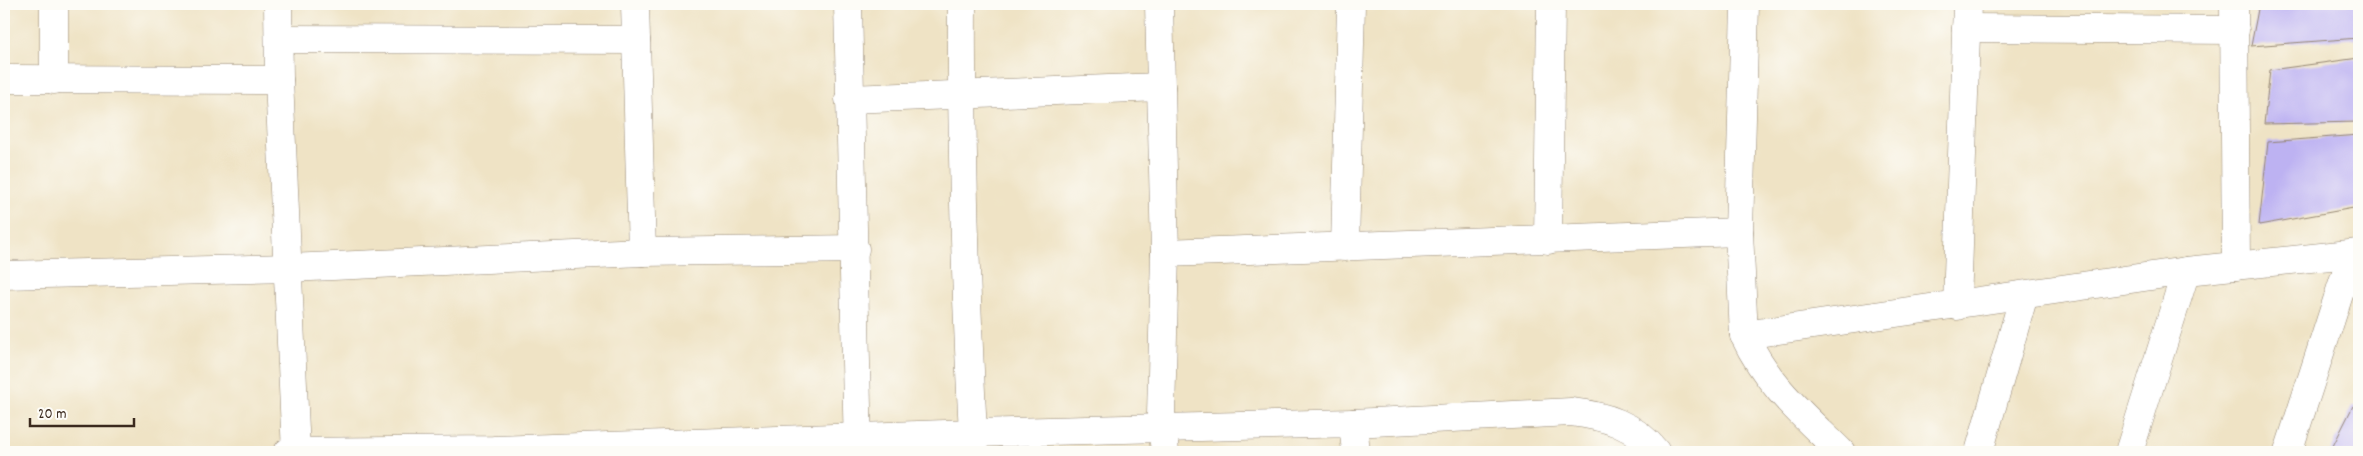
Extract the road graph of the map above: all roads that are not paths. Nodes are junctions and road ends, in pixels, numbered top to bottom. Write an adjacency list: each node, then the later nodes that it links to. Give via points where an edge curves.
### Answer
1 (54, 4): 15 (street)
2 (278, 4): 12 (street)
3 (635, 4): 13 (street)
4 (848, 4): 19 (street)
5 (962, 4): 18 (street)
6 (1159, 4): 17 (street)
7 (1351, 4): 22 (street)
8 (1551, 4): 21 (street)
9 (1744, 4): 20 (street)
10 (1966, 16): 11 (street); 32 (street)
11 (2234, 17): 27 (street)
12 (279, 39): 13 (street); 16 (street)
13 (636, 40): 24 (street)
14 (4, 79): 15 (street)
15 (54, 80): 16 (street)
16 (279, 80): 28 (street)
17 (1161, 87): 18 (street); 25 (street)
18 (962, 95): 19 (street); 36 (street)
19 (849, 99): 23 (street)
20 (1739, 232): 21 (street); 33 (street)
21 (1548, 240): 22 (street)
22 (1345, 246): 25 (street)
23 (855, 249): 24 (street); 37 (street)
24 (642, 252): 28 (street)
25 (1165, 253): 35 (street)
26 (2355, 253): 27 (street); 47 (street)
27 (2236, 266): 29 (street)
28 (289, 268): 30 (street); 41 (street)
29 (2186, 271): 31 (street); 46 (street)
30 (4, 275)
31 (2024, 295): 32 (street); 45 (street)
32 (1957, 306): 33 (street)
33 (1744, 335): 44 (street, via 1757,362 1780,392)
34 (1353, 423): 35 (street); 42 (street); 43 (street, via 1571,412 1601,415 1622,424)
35 (1164, 440): 36 (street)
36 (973, 442): 37 (street)
37 (858, 444): 38 (street)
38 (672, 447): 39 (street)
39 (493, 451): 41 (street)
40 (288, 452): 41 (street)
41 (296, 452)
42 (1356, 452)
43 (1656, 452)
44 (1841, 452)
45 (1979, 452)
46 (2129, 452)
47 (2288, 452)

